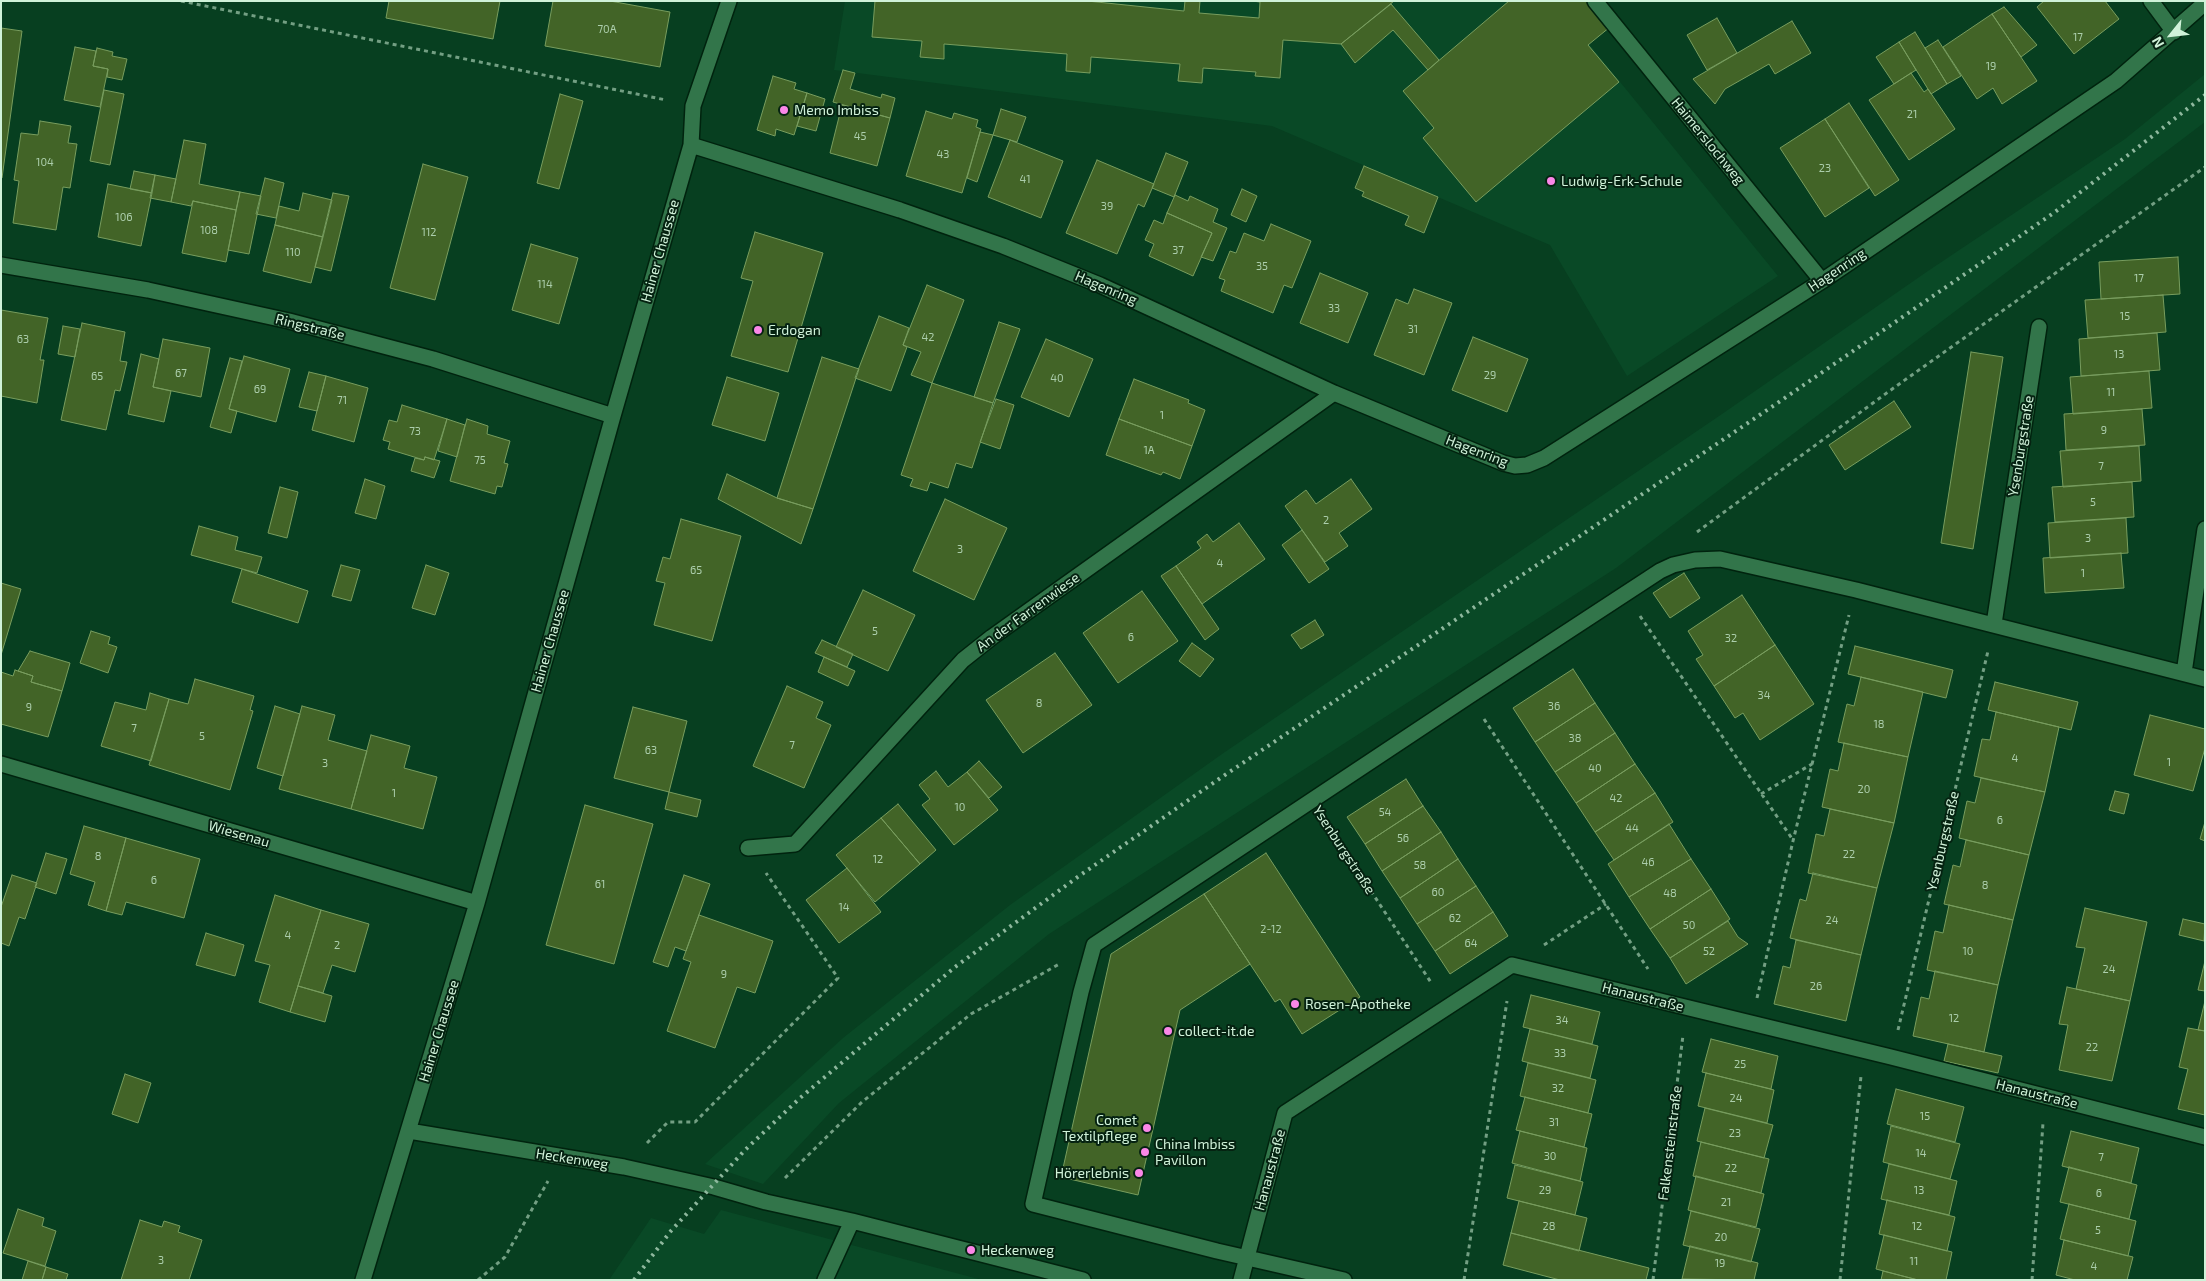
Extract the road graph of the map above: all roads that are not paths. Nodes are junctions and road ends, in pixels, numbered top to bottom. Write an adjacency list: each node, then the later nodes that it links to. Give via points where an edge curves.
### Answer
1 (729, 1): 6 (street, Hainer Chaussee, via 693,106)
2 (1595, 1): 8 (street, Haimerslochweg)
3 (2151, 1): 5 (street)
4 (2205, 3): 5 (street, Hagenring)
5 (2174, 32): 8 (street, Hagenring, via 2116,81)
6 (691, 145): 10 (street, Hagenring, via 900,210 1003,246 1100,285); 11 (street, Hainer Chaussee)
7 (1, 266): 11 (street, Ringstraße, via 148,290 289,322 433,359)
8 (1822, 281): 10 (street, Hagenring, via 1544,458 1527,465 1503,463)
9 (2039, 327): 13 (street, Ysenburgstraße)
10 (1334, 393): 17 (street, An der Farrenwiese, via 962,660 795,844)
11 (612, 416): 18 (street, Hainer Chaussee)
12 (2205, 529): 14 (street)
13 (1994, 624): 14 (street, Ysenburgstraße); 22 (street, Ysenburgstraße, via 1720,559 1673,565 1468,696 1094,944 1033,1204)
14 (2184, 672): 15 (street, Ysenburgstraße)
15 (2205, 679)
16 (1, 764): 18 (street, Wiesenau)
17 (748, 848)
18 (476, 904): 19 (street, Hainer Chaussee)
19 (409, 1131): 21 (street, Heckenweg, via 624,1167); 23 (street, Hainer Chaussee)
20 (2205, 1137): 22 (street, Hanaustraße, via 1512,965 1285,1113)
21 (852, 1221): 24 (street); 25 (street, Heckenweg)
22 (1246, 1258): 26 (street, Hanaustraße); 27 (street)
23 (363, 1280)
24 (825, 1280)
25 (1083, 1280)
26 (1241, 1280)
27 (1344, 1280)

